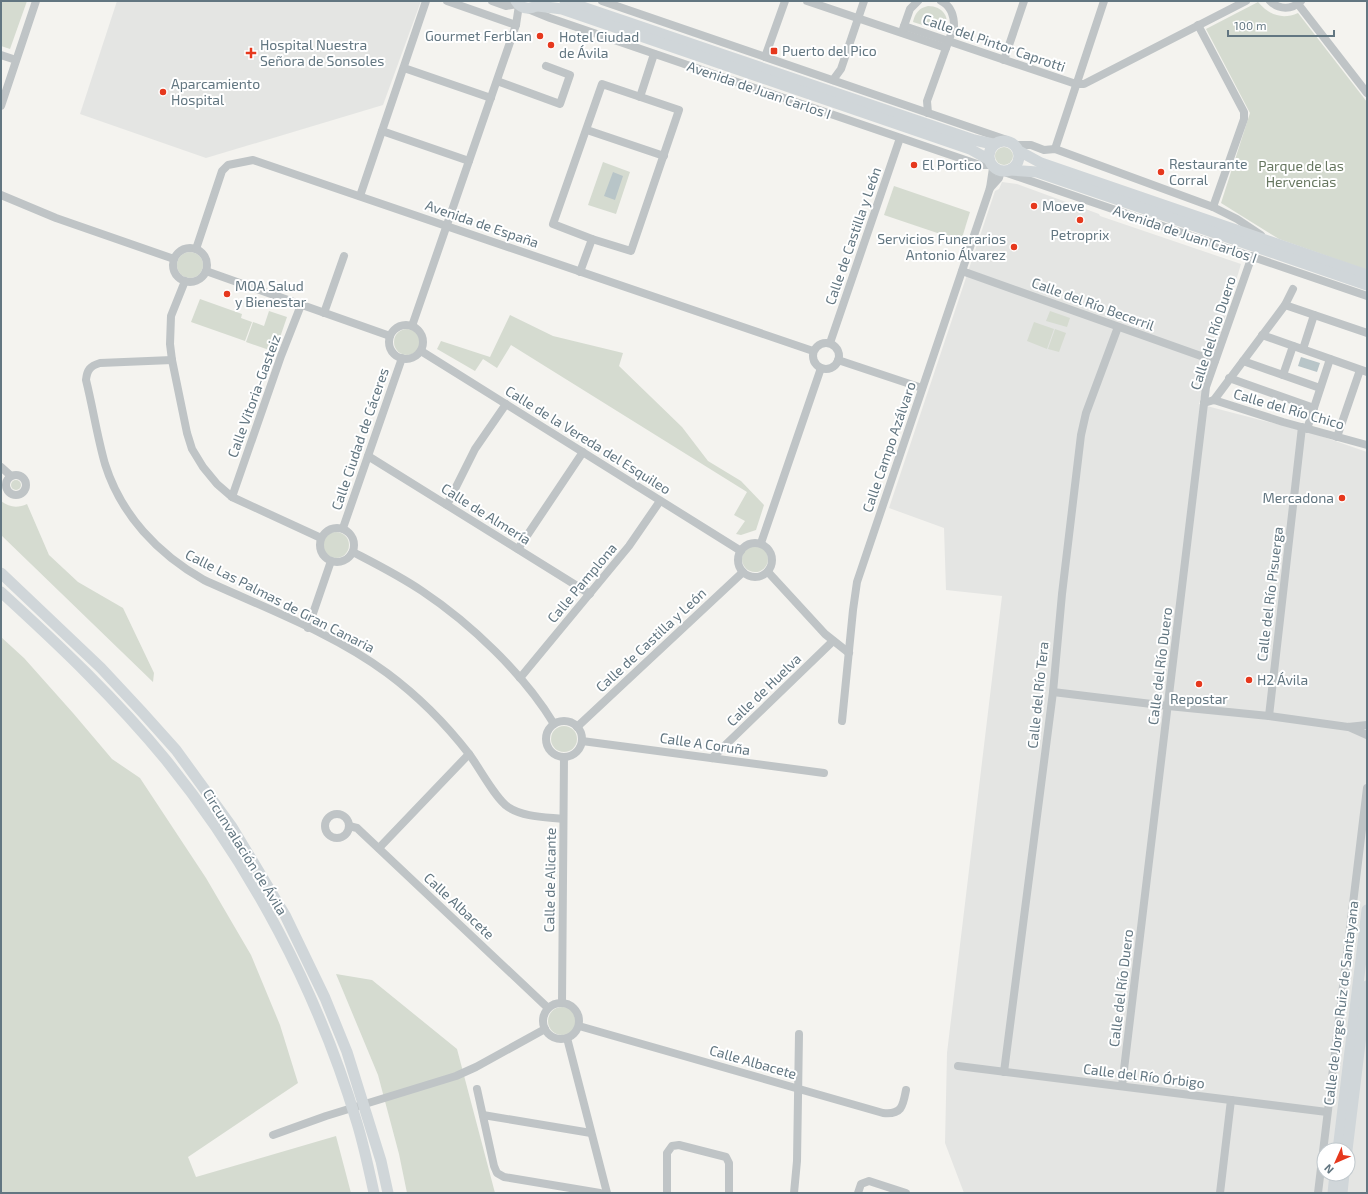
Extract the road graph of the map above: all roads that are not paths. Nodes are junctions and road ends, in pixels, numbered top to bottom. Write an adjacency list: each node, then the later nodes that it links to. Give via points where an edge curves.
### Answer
1 (36, 1): 26 (street)
2 (426, 1): 29 (street)
3 (447, 1): 19 (street)
4 (492, 1): 17 (street, Avenida de Juan Carlos I, via 506,6)
5 (566, 1): 43 (highway, Avenida de Juan Carlos I, via 974,140)
6 (602, 1): 25 (street, Avenida de Juan Carlos I)
7 (784, 1): 25 (street)
8 (807, 1): 18 (street, Calle del Pintor Caprotti)
9 (864, 1): 18 (street)
10 (918, 1): 21 (street, via 910,9)
11 (943, 1): 22 (street, via 954,16 954,26)
12 (1024, 1): 27 (street)
13 (1104, 1): 32 (street)
14 (1246, 1): 20 (street)
15 (1270, 1): 16 (street, via 1285,8)
16 (1299, 2): 33 (street)
17 (527, 5): 19 (street); 23 (street, Avenida de Juan Carlos I, via 550,18); 48 (highway, Avenida de Juan Carlos I, via 562,8 970,149)
18 (858, 18): 21 (street, Calle del Pintor Caprotti); 30 (street, via 841,69)
19 (516, 25): 31 (street)
20 (1198, 26): 32 (street, via 1084,84); 51 (street, via 1244,112 1244,119)
21 (903, 29): 22 (street, Calle del Pintor Caprotti)
22 (947, 44): 27 (street, Calle del Pintor Caprotti); 36 (street)
23 (654, 54): 34 (street); 42 (street, Avenida de Juan Carlos I)
24 (1, 55): 26 (street)
25 (765, 57): 30 (street, Avenida de Juan Carlos I)
26 (16, 60): 37 (street)
27 (1004, 60): 32 (street, Calle del Pintor Caprotti)
28 (546, 66): 31 (street, via 570,75 560,104)
29 (404, 68): 35 (street); 41 (street)
30 (833, 80): 38 (street, Avenida de Juan Carlos I)
31 (497, 81): 35 (street)
32 (1076, 84): 45 (street)
33 (1367, 94)
34 (640, 97): 40 (street, via 602,84); 46 (street, via 679,110)
35 (491, 98): 47 (street)
36 (927, 101): 38 (street); 39 (street)
37 (1, 106)
38 (919, 110): 39 (street, Avenida de Juan Carlos I)
39 (928, 113): 44 (street, Avenida de Juan Carlos I)
40 (587, 130): 46 (street); 53 (street, via 553,224)
41 (382, 131): 47 (street); 50 (street)
42 (900, 138): 48 (street, Avenida de Juan Carlos I, via 980,165); 76 (street, Calle de Castilla y León)
43 (993, 144): 44 (highway, via 1000,141); 48 (highway, via 989,151)
44 (1014, 145): 45 (street, via 1031,145 1044,150); 48 (highway, via 1020,158 1016,166); 54 (highway, Avenida de Juan Carlos I, via 1041,163)
45 (1055, 149): 51 (street)
46 (664, 156): 53 (street, via 632,251)
47 (469, 161): 52 (street)
48 (998, 167): 57 (street, Avenida de Juan Carlos I); 60 (street, Calle Campo Azálvaro); 64 (highway, Avenida de Juan Carlos I, via 1037,172)
49 (1, 195): 58 (street, via 56,218)
50 (360, 196): 52 (street, Avenida de España); 55 (street, Avenida de España, via 253,160 228,165 222,171)
51 (1213, 207): 54 (street)
52 (447, 226): 61 (street, Avenida de España); 71 (street)
53 (592, 238): 61 (street)
54 (1272, 242): 62 (highway, Avenida de Juan Carlos I)
55 (196, 249): 58 (street, via 183,250); 59 (street, via 203,254 207,262)
56 (344, 256): 69 (street)
57 (1252, 256): 66 (street, Avenida de Juan Carlos I); 85 (street, Calle del Río Duero)
58 (174, 259): 63 (street, via 177,276)
59 (206, 271): 63 (street, via 201,278 193,282); 67 (street)
60 (962, 271): 72 (street, Calle del Río Becerril); 91 (street, Calle Campo Azálvaro)
61 (580, 272): 80 (street, Avenida de España)
62 (1367, 275)
63 (184, 281): 83 (street, via 170,316)
64 (1367, 285)
65 (1293, 289): 68 (street)
66 (1367, 296)
67 (301, 305): 69 (street); 104 (street, Calle Vitoria-Gasteiz)
68 (1285, 305): 70 (street); 74 (street)
69 (324, 313): 75 (street)
70 (1314, 315): 73 (street); 78 (street)
71 (412, 326): 75 (street, via 403,325 395,329); 79 (street, via 420,332 423,342)
72 (1118, 327): 85 (street, Calle del Río Becerril); 123 (street, Calle del Río Tera, via 1086,413 1081,435)
73 (1367, 333)
74 (1262, 335): 77 (street); 86 (street)
75 (390, 336): 81 (street, via 394,354)
76 (830, 343): 80 (street, via 820,344); 84 (street, via 838,350)
77 (1293, 346): 78 (street); 89 (street)
78 (1303, 349): 82 (street)
79 (421, 351): 81 (street, via 409,359); 95 (street, Calle de la Vereda del Esquileo)
80 (813, 351): 87 (street, via 814,361)
81 (402, 358): 101 (street, Calle Ciudad de Cáceres)
82 (1330, 359): 88 (street); 92 (street, Calle del Río Pisuerga)
83 (172, 360): 104 (street, via 192,449 217,484); 119 (street, Calle Las Palmas de Gran Canaria, via 100,363 93,365 87,372 86,380 105,464 121,502 150,540 185,569)
84 (838, 360): 87 (street, via 832,368); 91 (street)
85 (1215, 361): 94 (street, Calle del Río Duero, via 1206,387)
86 (1243, 361): 89 (street); 90 (street)
87 (821, 368): 109 (street)
88 (1364, 371): 98 (street)
89 (1283, 375): 92 (street)
90 (1230, 378): 93 (street); 96 (street)
91 (922, 388): 121 (street, Calle Campo Azálvaro, via 857,582)
92 (1320, 388): 96 (street, Calle del Río Pisuerga)
93 (1214, 400): 94 (street, Calle del Río Chico); 97 (street, Calle del Río Chico)
94 (1204, 403): 124 (street, Calle del Río Duero)
95 (506, 404): 100 (street, Calle de la Vereda del Esquileo); 106 (street, via 475,449)
96 (1314, 408): 97 (street, Calle del Río Pisuerga)
97 (1304, 428): 98 (street, Calle del Río Chico); 125 (street, Calle del Río Pisuerga)
98 (1337, 437): 99 (street, Calle del Río Chico)
99 (1367, 445)
100 (583, 452): 105 (street, Calle de la Vereda del Esquileo); 110 (street)
101 (368, 456): 106 (street, Calle de Almería); 107 (street, Calle Ciudad de Cáceres)
102 (1, 467): 103 (street)
103 (11, 476)
104 (232, 496): 108 (street)
105 (660, 500): 111 (street, Calle de la Vereda del Esquileo); 118 (street, Calle Pamplona, via 629,546)
106 (447, 505): 110 (street, Calle de Almería)
107 (343, 528): 108 (street, via 334,527); 112 (street, via 354,542)
108 (320, 538): 113 (street, via 319,547 323,556)
109 (761, 543): 111 (street, via 753,542); 115 (street, via 768,548 772,556)
110 (518, 549): 118 (street, Calle de Almería)
111 (741, 551): 114 (street, via 738,558)
112 (353, 552): 113 (street, via 340,562); 122 (street, via 402,578 455,615)
113 (331, 561): 119 (street)
114 (743, 572): 115 (street, via 751,576 760,576); 129 (street, Calle de Castilla y León)
115 (768, 572): 120 (street)
116 (1, 573): 165 (highway, Circunvalación de Ávila, via 96,662 142,712 176,750 232,827 285,915 325,998 347,1052 381,1161)
117 (1, 592): 164 (highway, Circunvalación de Ávila, via 131,720 166,760 219,832 242,869 274,922 314,1006 357,1123)
118 (590, 594): 122 (street, Calle Pamplona)
119 (308, 628): 133 (street, Calle Las Palmas de Gran Canaria, via 364,657 403,686 431,710)
120 (833, 641): 121 (street); 135 (street, Calle de Huelva)
121 (849, 653): 126 (street, Calle Campo Azálvaro)
122 (520, 678): 127 (street)
123 (1053, 692): 124 (street); 150 (street, Calle del Río Tera)
124 (1168, 706): 125 (street); 151 (street, Calle del Río Duero)
125 (1269, 716): 130 (street)
126 (842, 721)
127 (554, 724): 129 (street, via 570,722); 134 (street, via 547,735 548,749 555,755)
128 (1367, 725): 130 (street)
129 (577, 727): 132 (street)
130 (1348, 727): 131 (street)
131 (1367, 735)
132 (582, 741): 134 (street, via 573,755); 135 (street, Calle A Coruña)
133 (469, 754): 138 (street, Calle Las Palmas de Gran Canaria, via 506,806 515,812); 140 (street)
134 (564, 757): 138 (street, Calle de Alicante)
135 (712, 758): 136 (street, Calle A Coruña)
136 (824, 773)
137 (1367, 788): 156 (street, Calle de Jorge Ruiz de Santayana)
138 (563, 819): 143 (street, Calle de Alicante)
139 (349, 826): 140 (street, Calle Albacete, via 357,828)
140 (379, 848): 144 (street, Calle Albacete)
141 (1367, 910): 160 (highway, Calle de Jorge Ruiz de Santayana)
142 (1367, 986): 161 (highway, Calle de Jorge Ruiz de Santayana)
143 (562, 1003): 144 (street); 145 (street, via 576,1010)
144 (548, 1008): 146 (street, via 543,1022)
145 (579, 1026): 148 (street); 153 (street, Calle Albacete)
146 (545, 1030): 148 (street, via 559,1039); 159 (street, via 456,1076)
147 (799, 1034): 153 (street)
148 (567, 1038): 158 (street)
149 (958, 1066): 150 (street, Calle del Río Órbigo)
150 (1004, 1072): 151 (street, Calle del Río Órbigo)
151 (1122, 1086): 155 (street, Calle del Río Órbigo)
152 (477, 1089): 157 (street)
153 (798, 1089): 154 (street, Calle Albacete, via 892,1114 903,1105); 170 (street)
154 (906, 1090)
155 (1231, 1100): 156 (street, Calle del Río Órbigo); 173 (street)
156 (1327, 1112): 174 (street, Calle de Jorge Ruiz de Santayana)
157 (483, 1114): 158 (street); 166 (street, via 494,1166 500,1175)
158 (592, 1134): 167 (street)
159 (273, 1135)
160 (1339, 1142)
161 (1348, 1142)
162 (1334, 1182): 175 (highway)
163 (1343, 1182): 176 (highway)
164 (374, 1193)
165 (388, 1193)
166 (600, 1193)
167 (607, 1193)
168 (666, 1193): 169 (street, via 667,1153 676,1145 726,1157 729,1163)
169 (729, 1193)
170 (794, 1193)
171 (858, 1193): 172 (street, via 861,1184 869,1180)
172 (906, 1193)
173 (1220, 1193)
174 (1318, 1193)
175 (1333, 1193)
176 (1342, 1193)

